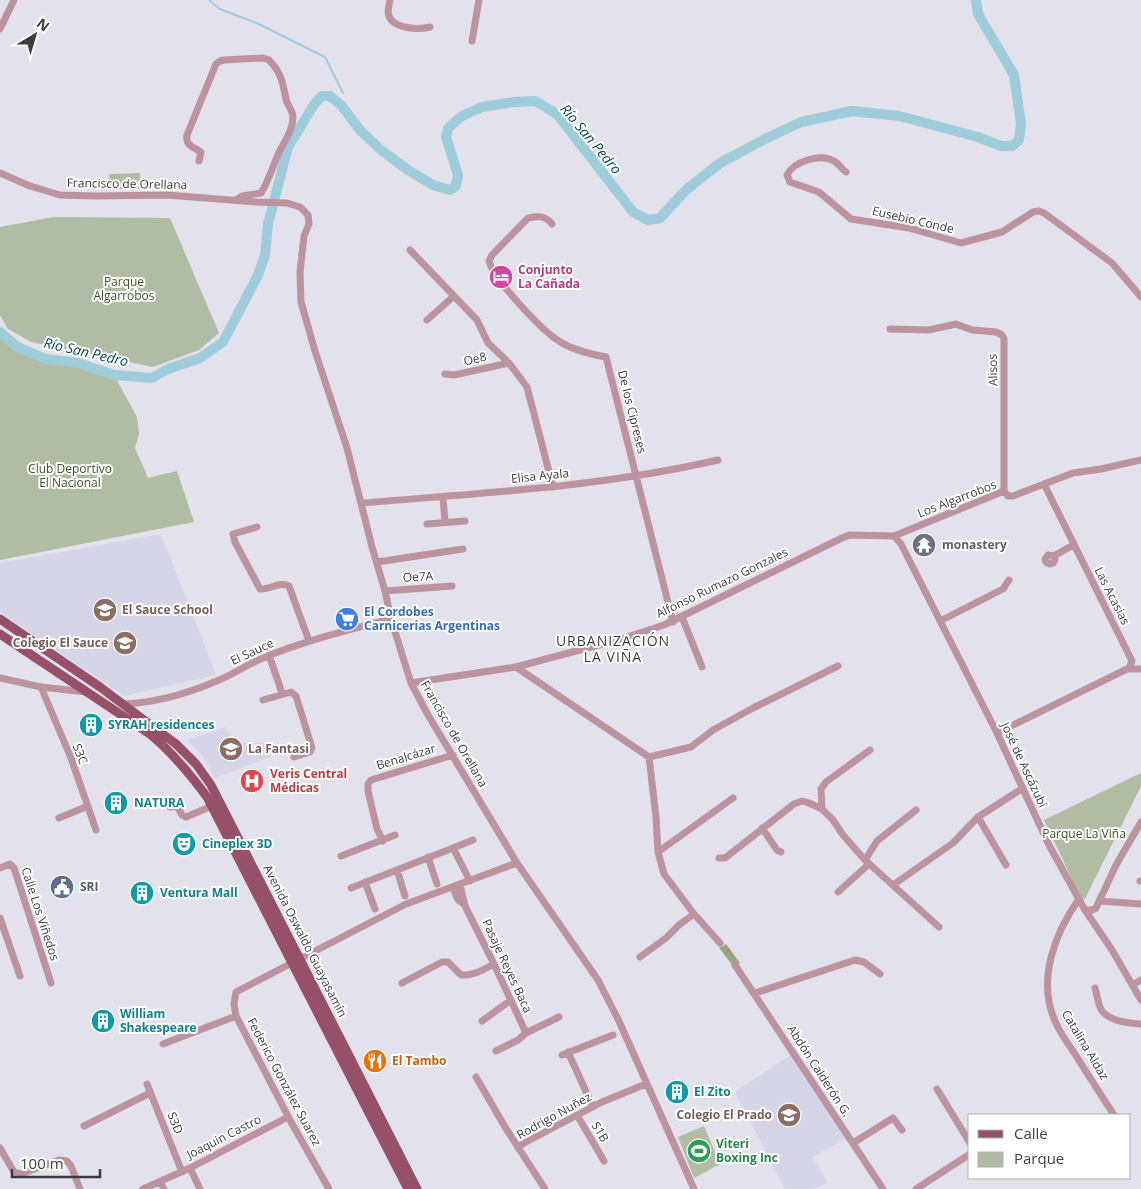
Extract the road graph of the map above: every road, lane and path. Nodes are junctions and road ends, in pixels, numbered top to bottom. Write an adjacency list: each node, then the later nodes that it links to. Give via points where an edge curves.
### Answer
1 (14, 0): 5 (street)
2 (390, 0): 4 (street, via 390,19 414,28)
3 (479, 0): 6 (street)
4 (430, 28)
5 (0, 29)
6 (472, 41)
7 (199, 161): 10 (street, via 201,152 189,145 187,135 216,64 224,60 270,60 281,76 293,117 288,137 261,193)
8 (846, 172): 14 (street, Eusebio Conde, via 834,161 817,157 794,167 787,175 790,182 819,192 851,219 909,228 961,243 1002,232 1039,211 1112,263)
9 (0, 173): 10 (street, Francisco de Orellana, via 60,195 167,195)
10 (236, 200): 26 (street, Francisco de Orellana, via 286,203 300,207 309,220 300,272 300,302)
11 (552, 224): 21 (street, De los Cipreses, via 542,216 528,218 489,261 507,288 552,337 568,346 606,358)
12 (410, 250): 13 (street)
13 (454, 296): 15 (street); 17 (street, via 477,320 488,344)
14 (1141, 296)
15 (427, 320)
16 (890, 328): 24 (street, Alisos, via 928,330 956,324 1002,335)
17 (509, 363): 18 (street, Oe8, via 454,375); 23 (street, via 527,387)
18 (445, 374)
19 (718, 460): 21 (street, Elisa Ayala)
20 (1141, 460): 22 (street, Los Algarrobos, via 1073,472)
21 (636, 477): 23 (street, Elisa Ayala); 43 (street, De los Cipreses)
22 (1044, 484): 24 (street, Los Algarrobos, via 1013,496); 32 (street, Las Acasias)
23 (553, 487): 25 (street, Elisa Ayala)
24 (1004, 491): 31 (street, Los Algarrobos)
25 (443, 497): 26 (street, Elisa Ayala); 27 (street)
26 (362, 503): 35 (street, Francisco de Orellana)
27 (445, 522): 28 (street); 29 (street)
28 (465, 522)
29 (427, 524)
30 (256, 526): 45 (street, via 233,534 235,542 260,589 282,584 289,586)
31 (894, 536): 39 (street, Alfonso Rumazo Gonzales, via 849,535); 42 (street, José de Ascázubi)
32 (1074, 545): 34 (street); 50 (street, Las Acasias, via 1132,661)
33 (463, 549): 35 (street)
34 (1054, 556)
35 (377, 562): 38 (street, Francisco de Orellana)
36 (1008, 580): 42 (street, via 1003,589)
37 (452, 586): 38 (street, Oe7A)
38 (385, 591): 41 (street, Francisco de Orellana)
39 (682, 618): 43 (street, Alfonso Rumazo Gonzales); 49 (street)
40 (0, 619): 58 (main road, Avenida Oswaldo Guayasamín)
41 (391, 619): 45 (street, El Sauce); 53 (street, Francisco de Orellana)
42 (940, 621): 59 (street, José de Ascázubi)
43 (673, 622): 48 (street, Alfonso Rumazo Gonzales)
44 (0, 634): 55 (main road, Avenida Oswaldo Guayasamín)
45 (309, 642): 46 (street, El Sauce)
46 (269, 656): 56 (street); 58 (street, El Sauce, via 185,692 140,704)
47 (838, 666): 63 (street, via 738,716 691,748)
48 (516, 667): 53 (street, Alfonso Rumazo Gonzales); 63 (street)
49 (702, 667)
50 (1126, 669): 51 (street); 59 (street)
51 (1141, 669)
52 (0, 678): 54 (street)
53 (411, 682): 61 (street, Francisco de Orellana)
54 (41, 686): 55 (street); 66 (street, S3C)
55 (88, 692): 68 (main road, Avenida Oswaldo Guayasamín, via 168,749)
56 (282, 693): 57 (street); 62 (street, via 291,692 296,696 312,748 310,752)
57 (263, 700)
58 (123, 704): 108 (main road, Avenida Oswaldo Guayasamín, via 176,744 211,785)
59 (997, 733): 64 (street, José de Ascázubi)
60 (870, 750): 69 (street, via 826,782 821,789)
61 (453, 755): 78 (street, Benalcázar, via 371,780 368,791); 86 (street, Francisco de Orellana)
62 (294, 757)
63 (649, 757): 80 (street)
64 (1023, 788): 71 (street); 98 (street, José de Ascázubi)
65 (733, 798): 80 (street)
66 (88, 806): 72 (street); 75 (street, S3C)
67 (170, 806): 68 (street, via 177,806 186,817)
68 (212, 806): 108 (main road, Avenida Oswaldo Guayasamín)
69 (822, 809): 74 (street, via 802,801); 85 (street)
70 (916, 810): 85 (street, via 877,841)
71 (978, 817): 87 (street); 93 (street, via 953,843)
72 (59, 818)
73 (1140, 825): 99 (street, via 1116,864)
74 (762, 828): 81 (street); 84 (street, via 725,858)
75 (96, 830)
76 (396, 835): 78 (street)
77 (473, 840): 79 (street)
78 (383, 841): 82 (street)
79 (453, 848): 83 (street); 90 (street)
80 (658, 852): 103 (street, via 664,874)
81 (781, 852)
82 (341, 856)
83 (428, 856): 89 (street); 92 (street)
84 (719, 858)
85 (867, 862): 93 (street); 96 (street)
86 (517, 863): 90 (street, Federico González Suarez); 131 (street, Francisco de Orellana, via 598,980)
87 (1006, 865)
88 (0, 868): 114 (street, Calle Los Viñedos, via 10,864 14,868)
89 (397, 870): 91 (street); 97 (street)
90 (470, 881): 94 (street, Federico González Suarez)
91 (365, 882): 95 (street); 101 (street)
92 (437, 884)
93 (893, 885): 105 (street)
94 (456, 887): 108 (street, Federico González Suarez, via 406,904); 109 (street, Pasaje Reyes Baca)
95 (351, 888)
96 (838, 892)
97 (405, 896)
98 (1079, 899): 102 (street, José de Ascázubi); 135 (street, Catalina Aldaz, via 1064,922 1053,950 1049,998 1060,1031)
99 (1099, 901): 100 (street); 102 (street, via 1096,908)
100 (1141, 904)
101 (375, 909)
102 (1085, 910): 116 (street, José de Ascázubi)
103 (694, 914): 106 (street); 107 (street)
104 (0, 918): 112 (street)
105 (939, 927)
106 (720, 943)
107 (640, 957)
108 (297, 962): 121 (street, Federico González Suarez, via 236,992); 153 (main road, Avenida Oswaldo Guayasamín); 154 (main road, Avenida Oswaldo Guayasamín)
109 (494, 964): 115 (street, via 467,976 461,975 448,962 442,962); 119 (street, Pasaje Reyes Baca)
110 (736, 965): 118 (street, Abdón Calderón G.)
111 (880, 974): 118 (street, via 864,962 855,960)
112 (20, 976)
113 (1141, 980): 116 (street)
114 (51, 982)
115 (402, 983)
116 (1132, 985): 120 (street, José de Ascázubi)
117 (1095, 988): 124 (street, via 1101,1010 1121,1022)
118 (755, 993): 141 (street, Abdón Calderón G.)
119 (511, 1000): 123 (street); 125 (street, Pasaje Reyes Baca)
120 (1141, 1000)
121 (236, 1016): 127 (street); 137 (street, Federico González Suarez)
122 (559, 1017): 125 (street)
123 (482, 1021)
124 (1141, 1024)
125 (526, 1033): 128 (street, Pasaje Reyes Baca)
126 (613, 1035): 134 (street, via 565,1054)
127 (163, 1044)
128 (496, 1051)
129 (476, 1077): 143 (street)
130 (146, 1084): 133 (street, S3D)
131 (646, 1084): 134 (street, Rodrigo Nuñez); 156 (street, Francisco de Orellana)
132 (937, 1090): 140 (street)
133 (150, 1093): 138 (street); 147 (street, S3D)
134 (593, 1107): 136 (street, Rodrigo Nuñez)
135 (1113, 1114)
136 (577, 1115): 143 (street, Rodrigo Nuñez); 145 (street, S1B)
137 (288, 1117): 146 (street, Joaquin Castro); 152 (street, Federico González Suarez)
138 (84, 1126)
139 (902, 1130): 141 (street, via 893,1118)
140 (968, 1140)
141 (853, 1143): 157 (street, Abdón Calderón G.)
142 (0, 1148): 149 (street, via 17,1174 59,1160 67,1161)
143 (518, 1148): 155 (street, Rodrigo Nuñez)
144 (968, 1155): 158 (street)
145 (604, 1161)
146 (190, 1168): 147 (street, Joaquin Castro); 151 (street)
147 (182, 1172): 148 (street, Joaquin Castro)
148 (162, 1185): 150 (street, Joaquin Castro)
149 (80, 1189)
150 (143, 1189)
151 (200, 1189)
152 (328, 1189)
153 (408, 1189)
154 (417, 1189)
155 (545, 1189)
156 (694, 1189)
157 (883, 1189)
158 (916, 1189)

